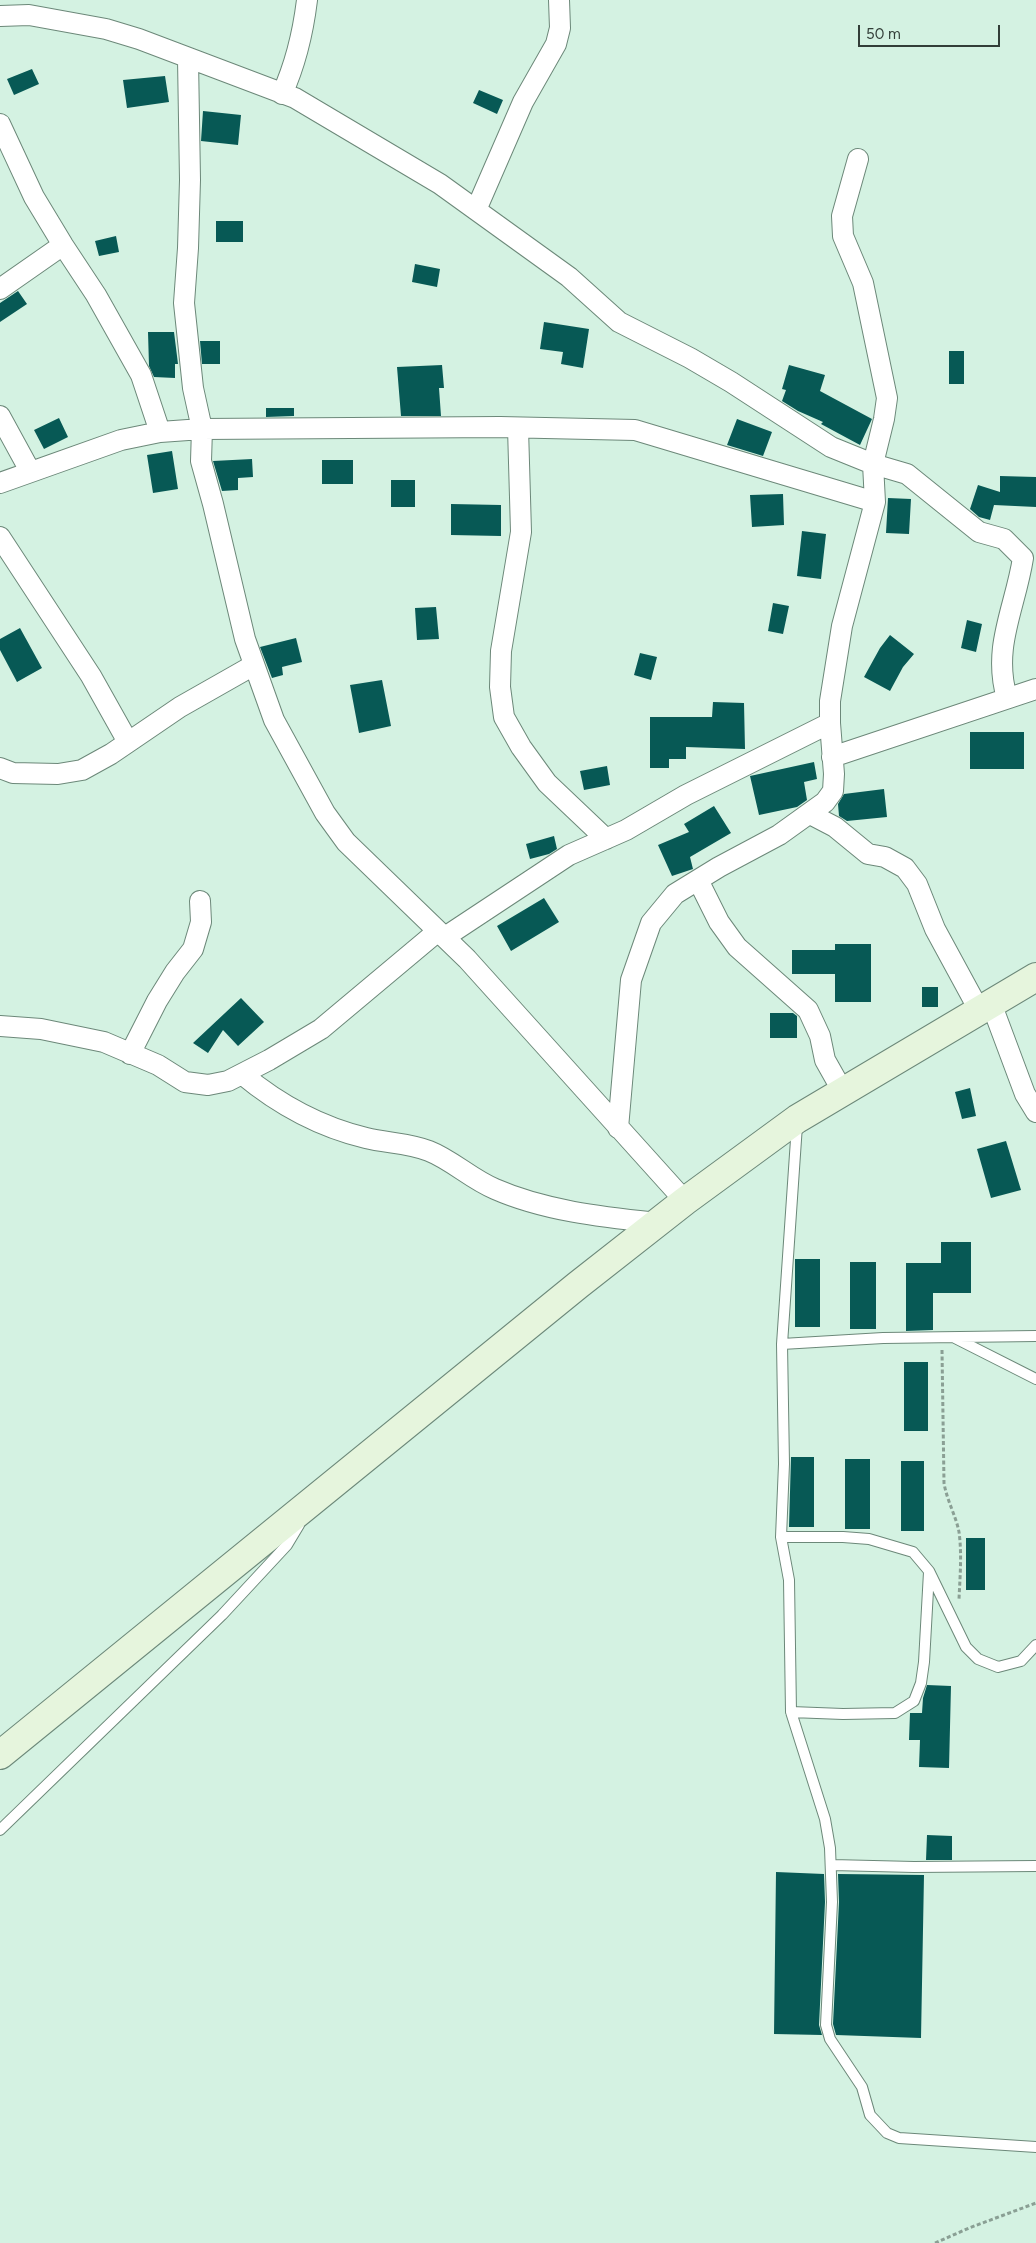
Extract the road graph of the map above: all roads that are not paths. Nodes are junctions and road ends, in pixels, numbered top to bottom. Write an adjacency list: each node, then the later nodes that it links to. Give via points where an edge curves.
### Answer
1 (307, 0): 5 (street, via 294,67)
2 (559, 0): 8 (street, via 560,28 556,44 523,102)
3 (0, 16): 4 (street, via 28,15 82,24 139,40)
4 (188, 59): 5 (street); 13 (street, via 190,180 184,303 193,388)
5 (282, 94): 8 (street, via 295,98 385,150)
6 (0, 124): 9 (street, via 34,196)
7 (858, 159): 15 (street, via 842,216 843,236 863,283 886,398)
8 (476, 210): 15 (street, via 569,277 619,322 731,382 831,447)
9 (63, 245): 10 (street); 14 (street, via 96,295 141,375)
10 (0, 289)
11 (0, 416): 16 (street)
12 (518, 428): 13 (street); 18 (street, via 635,430); 28 (street, via 521,532 501,652 500,687 504,717 547,783)
13 (202, 429): 14 (street); 20 (street, via 201,461)
14 (160, 432): 16 (street, via 121,440)
15 (873, 464): 18 (street); 22 (street, via 907,474 979,532 1004,539 1023,558 1001,650 1002,680)
16 (30, 471): 17 (street)
17 (0, 483)
18 (875, 502): 23 (street, via 842,626 830,701)
19 (0, 537): 24 (street, via 92,676)
20 (254, 665): 24 (street, via 180,707); 31 (street, via 274,720 325,813 346,842)
21 (1036, 689): 22 (street)
22 (1007, 698): 25 (street)
23 (830, 723): 25 (street); 28 (street)
24 (128, 742): 26 (street, via 82,770)
25 (832, 756): 27 (street, via 833,791)
26 (4, 776)
27 (810, 814): 29 (street); 33 (street, via 835,827 868,854 885,857 905,868 917,884 935,929)
28 (606, 838): 31 (street, via 569,855)
29 (698, 880): 37 (street, via 719,922 737,948 808,1010 826,1060); 40 (street, via 675,894 651,923 631,980)
30 (200, 901): 35 (street, via 201,922 193,949 157,1001)
31 (441, 934): 36 (street, via 321,1029); 40 (street, via 515,1010)
32 (1036, 977): 33 (street)
33 (985, 1006): 37 (street); 38 (street)
34 (0, 1026): 35 (street, via 50,1031 104,1042)
35 (130, 1054): 36 (street, via 158,1065 185,1082 208,1085)
36 (242, 1074): 42 (street, via 260,1089 319,1123 339,1131 430,1151 494,1189 563,1209)
37 (843, 1092): 39 (street)
38 (1036, 1112)
39 (797, 1119): 41 (street); 45 (lane)
40 (618, 1128): 41 (street)
41 (685, 1201): 42 (street)
42 (658, 1223): 47 (street)
43 (1036, 1336): 44 (lane)
44 (946, 1337): 45 (lane); 46 (lane)
45 (782, 1344): 48 (lane, via 784,1464)
46 (1036, 1379)
47 (315, 1500): 52 (street); 53 (lane, via 287,1544 222,1616)
48 (781, 1537): 49 (lane, via 869,1540 913,1552); 51 (lane, via 790,1580)
49 (929, 1571): 50 (lane, via 958,1633 978,1659 998,1667 1021,1661); 51 (lane, via 924,1662 914,1701 895,1713)
50 (1036, 1644)
51 (791, 1712): 54 (lane, via 825,1819)
52 (0, 1755)
53 (0, 1830)
54 (832, 1865): 55 (lane); 56 (lane, via 826,2025 830,2039 862,2087 873,2120 886,2133 899,2138)
55 (1036, 1866)
56 (1036, 2147)

